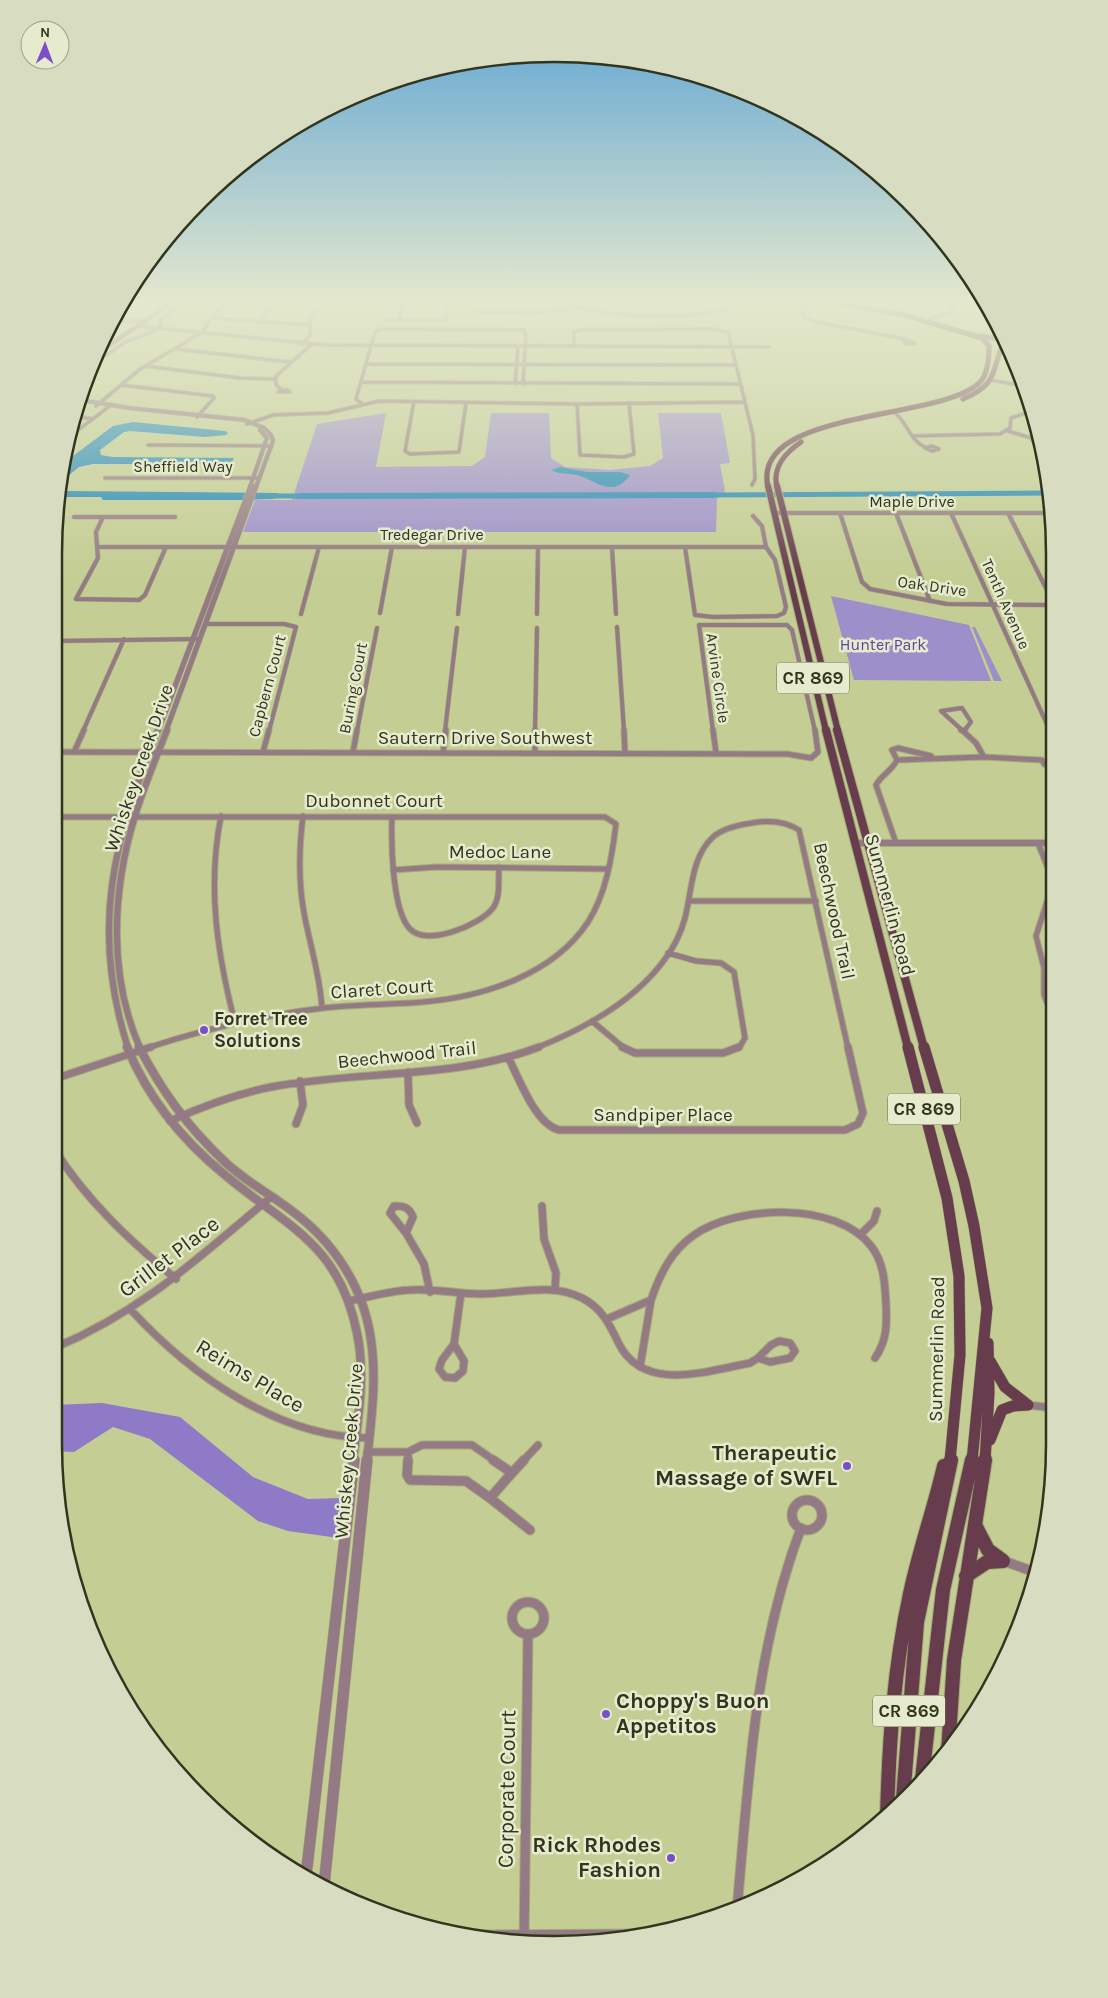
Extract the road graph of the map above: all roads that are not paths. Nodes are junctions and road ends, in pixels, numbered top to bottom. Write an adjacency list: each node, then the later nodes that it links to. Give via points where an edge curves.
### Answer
1 (112, 393): 14 (street)
2 (188, 393): 19 (street, via 214,398)
3 (358, 393): 11 (street, via 356,399)
4 (743, 393): 9 (street)
5 (962, 393): 17 (main road, Summerlin Road / CR 869)
6 (975, 393): 17 (main road, Summerlin Road / CR 869)
7 (87, 401): 14 (street)
8 (414, 401): 11 (street); 12 (street); 12 (street, via 405,451 410,454 459,452)
9 (745, 402): 13 (street); 34 (street, via 754,444 755,479)
10 (87, 403): 14 (street)
11 (362, 403): 22 (street, via 328,413 273,415)
12 (466, 403): 15 (street)
13 (629, 403): 15 (street); 15 (street, via 634,454 624,457 580,455)
14 (98, 404): 16 (street)
15 (577, 404)
16 (110, 406): 19 (street); 21 (street)
17 (896, 413): 25 (street, via 903,418); 36 (main road, Summerlin Road / CR 869, via 839,422 790,442 776,454 766,477); 37 (main road, Summerlin Road / CR 869, via 832,428 797,444 778,465 775,479)
18 (1025, 413): 24 (street, via 1011,418)
19 (198, 416): 22 (street)
20 (82, 417): 21 (street)
21 (93, 419): 23 (street)
22 (249, 423): 28 (street, via 265,435); 29 (street, via 270,433)
23 (78, 430)
24 (1008, 431): 25 (street, via 988,436); 26 (street)
25 (912, 436): 30 (street, via 916,443)
26 (1032, 439)
27 (148, 445): 28 (street)
28 (266, 446): 29 (street); 32 (street, Whiskey Creek Drive)
29 (272, 446): 33 (street, Whiskey Creek Drive)
30 (925, 447)
31 (105, 478): 32 (street, Sheffield Way)
32 (254, 478): 33 (street, Sheffield Way); 35 (street, Whiskey Creek Drive)
33 (260, 478): 35 (street, Whiskey Creek Drive)
34 (752, 485)
35 (249, 500): 50 (street, Whiskey Creek Drive)
36 (774, 513): 37 (street, Maple Drive); 96 (main road, Summerlin Road / CR 869)
37 (783, 513): 38 (street, Maple Drive); 97 (main road, Summerlin Road / CR 869)
38 (840, 513): 39 (street, Maple Drive); 58 (street, Oak Drive, via 862,582 871,590)
39 (896, 513): 40 (street, Maple Drive); 58 (street)
40 (951, 513): 41 (street, Maple Drive); 60 (street, Tenth Avenue)
41 (1008, 513): 42 (street, Maple Drive); 57 (street)
42 (1043, 513)
43 (753, 516): 56 (street, via 762,526)
44 (74, 517): 45 (street)
45 (103, 517): 46 (street); 48 (street, via 96,532)
46 (175, 517)
47 (319, 546): 50 (street, Tredegar Drive); 51 (street, Tredegar Drive); 62 (street)
48 (98, 547): 49 (street, Tredegar Drive); 49 (street, via 98,558 76,600 140,600)
49 (166, 547): 50 (street, Tredegar Drive)
50 (232, 547): 66 (street, Whiskey Creek Drive); 72 (street, Whiskey Creek Drive)
51 (392, 547): 52 (street, Tredegar Drive); 61 (street)
52 (465, 547): 53 (street, Tredegar Drive); 63 (street)
53 (538, 547): 54 (street, Tredegar Drive); 64 (street)
54 (612, 547): 55 (street, Tredegar Drive); 65 (street)
55 (685, 547): 56 (street, Tredegar Drive); 56 (street, via 695,614 765,618 784,613 786,608 776,560)
56 (766, 547)
57 (1045, 586)
58 (930, 600): 60 (street, Oak Drive, via 947,604)
59 (1045, 604): 60 (street, Oak Drive)
60 (993, 605): 74 (street, Tenth Avenue)
61 (380, 613)
62 (301, 614)
63 (458, 614)
64 (537, 614)
65 (616, 614)
66 (206, 624): 72 (street, Whiskey Creek Drive); 79 (street, Capbern Court, via 284,624 296,627)
67 (617, 627): 83 (street)
68 (377, 628): 80 (street, Buring Court)
69 (457, 628): 81 (street)
70 (537, 628): 82 (street)
71 (124, 639): 72 (street); 73 (street); 77 (street)
72 (197, 639): 78 (street, Whiskey Creek Drive)
73 (63, 641)
74 (1045, 720)
75 (963, 732): 75 (street, via 952,724 941,712 962,708 971,722); 85 (street, via 979,744)
76 (63, 752): 77 (street, Sautern Drive Southwest)
77 (74, 752): 78 (street, Sautern Drive Southwest)
78 (155, 752): 79 (street, Sautern Drive Southwest); 91 (street, Whiskey Creek Drive)
79 (262, 752): 80 (street, Sautern Drive Southwest)
80 (353, 752): 81 (street, Sautern Drive Southwest)
81 (444, 753): 82 (street, Sautern Drive Southwest)
82 (534, 753): 83 (street, Sautern Drive Southwest)
83 (625, 753): 84 (street, Sautern Drive Southwest)
84 (716, 754): 86 (street, Sautern Drive Southwest, via 787,754); 86 (street, Arvine Circle, via 697,628 703,624 781,624 792,630 817,738 818,752)
85 (984, 757): 87 (street); 89 (street, via 1042,760)
86 (811, 758)
87 (938, 758): 88 (street); 88 (street, via 898,748 892,750)
88 (897, 760): 98 (street, via 892,771 879,779 876,785 883,813)
89 (1044, 764)
90 (63, 816): 91 (street, Dubonnet Court)
91 (131, 816): 92 (street, Dubonnet Court); 114 (street, Whiskey Creek Drive, via 118,932 122,992); 115 (street, Whiskey Creek Drive, via 114,868 108,932 112,990)
92 (221, 816): 93 (street, Dubonnet Court); 113 (street, via 214,856 212,912 221,970)
93 (303, 816): 94 (street, Dubonnet Court); 111 (street, via 300,888 321,981)
94 (392, 816): 95 (street, Dubonnet Court); 104 (street)
95 (611, 819): 103 (street, Claret Court, via 616,824)
96 (854, 843): 97 (street); 148 (main road, Summerlin Road / CR 869, via 948,1198 959,1276)
97 (867, 843): 98 (street); 139 (main road, Summerlin Road / CR 869, via 964,1181 976,1232)
98 (896, 843): 99 (street)
99 (1038, 843): 100 (street); 101 (street)
100 (1045, 843)
101 (1045, 861)
102 (499, 867): 103 (street, Medoc Lane); 104 (street, Medoc Lane); 104 (street, via 492,909 476,922 434,936 419,935 409,928)
103 (606, 869): 111 (street, Claret Court, via 597,904 580,933 548,960 516,978 485,990 433,1001)
104 (393, 870)
105 (690, 900): 106 (street); 106 (street, Beechwood Trail, via 697,859 708,842 734,827 753,822 775,822 794,826 801,834); 108 (street, Beechwood Trail, via 684,923)
106 (816, 901): 124 (street, Beechwood Trail, via 862,1113)
107 (1045, 908): 109 (street, via 1036,936)
108 (668, 953): 112 (street, Beechwood Trail, via 643,984); 112 (street, via 696,961 721,963 734,972 745,1038 738,1049 723,1053 635,1053 626,1050)
109 (1044, 978): 110 (street)
110 (1045, 998)
111 (322, 1008): 113 (street, Claret Court)
112 (592, 1021): 116 (street, Beechwood Trail, via 553,1041)
113 (235, 1022): 114 (street, Claret Court)
114 (139, 1051): 115 (street, Claret Court); 120 (street, Whiskey Creek Drive)
115 (129, 1054): 118 (street, Claret Court); 121 (street, Whiskey Creek Drive, via 148,1090)
116 (508, 1056): 117 (street, Beechwood Trail, via 450,1069); 124 (street, Sandpiper Place, via 540,1118 551,1128 559,1130 845,1130)
117 (408, 1072): 119 (street, Beechwood Trail); 122 (street, via 409,1112)
118 (63, 1076)
119 (300, 1081): 120 (street, Beechwood Trail, via 224,1098); 123 (street, via 303,1105)
120 (179, 1116): 121 (street, Beechwood Trail); 126 (street, Whiskey Creek Drive, via 226,1163)
121 (170, 1121): 127 (street, Whiskey Creek Drive, via 208,1161)
122 (416, 1123)
123 (296, 1124)
124 (858, 1124)
125 (63, 1163): 132 (street, via 103,1214)
126 (271, 1197): 127 (street, Grillet Place); 136 (street, Whiskey Creek Drive, via 323,1238 344,1264)
127 (263, 1204): 132 (street, Grillet Place); 138 (street, Whiskey Creek Drive, via 313,1243 336,1274)
128 (542, 1206): 133 (street, via 544,1239 556,1273)
129 (877, 1211): 131 (street, via 874,1221)
130 (406, 1234): 134 (street, via 424,1264)
131 (860, 1235): 137 (street, via 838,1223 793,1212 764,1211 728,1218 702,1230 679,1247 655,1284); 145 (street, via 877,1254 884,1284 886,1334 882,1349)
132 (176, 1279): 140 (street, Grillet Place)
133 (555, 1289): 135 (street, via 501,1294); 141 (street, via 582,1298)
134 (430, 1292): 135 (street); 136 (street, via 409,1290)
135 (461, 1293): 143 (street)
136 (361, 1298): 138 (street); 152 (street, Whiskey Creek Drive, via 370,1326 374,1367)
137 (651, 1300): 141 (street); 147 (street)
138 (349, 1301): 151 (street, Whiskey Creek Drive, via 359,1333 362,1362)
139 (987, 1308): 146 (main road); 167 (main road, Summerlin Road / CR 869, via 971,1471 943,1590)
140 (131, 1310): 142 (street, Grillet Place); 151 (street, Reims Place, via 176,1352 257,1406 314,1432)
141 (607, 1319): 147 (street, via 624,1353)
142 (63, 1344)
143 (454, 1344)
144 (758, 1358): 144 (street, via 779,1340 790,1343 795,1351 790,1358 780,1361); 147 (street, via 750,1363 679,1376 658,1375)
145 (875, 1358)
146 (989, 1359): 149 (main road, via 1005,1387); 156 (main road)
147 (640, 1368)
148 (958, 1380): 168 (main road, Summerlin Road / CR 869, via 953,1448 916,1622); 169 (main road, via 942,1475 900,1642)
149 (1028, 1405): 150 (street); 156 (main road, via 1002,1410)
150 (1045, 1407)
151 (356, 1438): 152 (street, Reims Place); 170 (street, Whiskey Creek Drive)
152 (369, 1438): 154 (street, Whiskey Creek Drive)
153 (538, 1445): 157 (street)
154 (367, 1452): 155 (street); 171 (street, Whiskey Creek Drive)
155 (408, 1452): 157 (street, via 422,1445 472,1445); 158 (street, via 407,1475 410,1480 466,1481)
156 (986, 1452): 159 (main road)
157 (512, 1473): 158 (street)
158 (490, 1498): 161 (street)
159 (975, 1524): 162 (main road, via 988,1550); 164 (main road)
160 (801, 1528): 172 (street, via 779,1586 766,1647 747,1777)
161 (530, 1530)
162 (1003, 1561): 163 (street); 164 (main road, via 987,1562)
163 (1029, 1570)
164 (966, 1576): 166 (main road, via 954,1660)
165 (528, 1634): 173 (street, Corporate Court)
166 (949, 1736)
167 (923, 1769)
168 (904, 1790)
169 (888, 1805)
170 (307, 1869)
171 (325, 1879)
172 (738, 1900)
173 (524, 1934)

